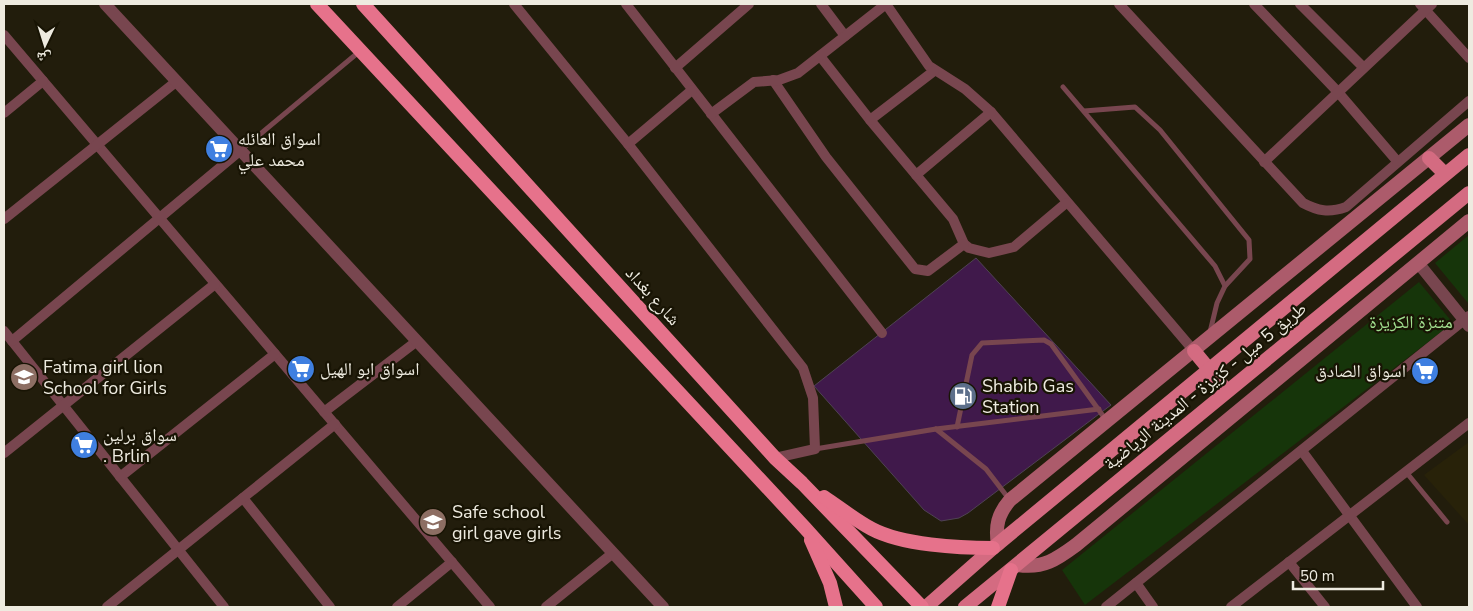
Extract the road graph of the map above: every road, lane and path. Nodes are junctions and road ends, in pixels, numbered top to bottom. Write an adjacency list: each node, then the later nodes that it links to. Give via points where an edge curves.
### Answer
1 (105, 4): 23 (street)
2 (317, 4): 15 (highway)
3 (363, 4): 73 (highway, شارع بغداد)
4 (514, 4): 34 (street)
5 (626, 4): 19 (street)
6 (749, 4): 19 (street)
7 (821, 4): 14 (street)
8 (886, 4): 14 (street); 20 (street)
9 (1119, 4): 40 (street)
10 (1254, 4): 26 (street)
11 (1300, 4): 18 (street)
12 (1426, 6): 17 (street); 18 (street)
13 (4, 35): 21 (street)
14 (845, 36): 16 (street)
15 (360, 51): 36 (lane); 81 (highway)
16 (820, 56): 22 (street, via 792,76); 32 (street)
17 (1469, 58)
18 (1363, 67): 26 (street)
19 (675, 68): 25 (street)
20 (934, 72): 28 (street, via 965,89); 32 (street)
21 (43, 80): 30 (street); 35 (street)
22 (773, 80): 31 (street, via 749,84); 48 (street, via 826,158 915,269 928,271)
23 (177, 81): 35 (street); 36 (street)
24 (1063, 88): 29 (lane)
25 (692, 90): 31 (street); 34 (street)
26 (1337, 91): 39 (street); 40 (street)
27 (1469, 101): 39 (street)
28 (991, 112): 42 (street); 44 (street)
29 (1084, 112): 51 (lane, via 1215,266); 51 (lane, via 1135,107 1160,130 1249,240 1250,259)
30 (4, 113)
31 (711, 114): 54 (street)
32 (870, 120): 42 (street)
33 (1469, 125): 38 (main road)
34 (628, 144): 70 (street, via 803,368 814,398)
35 (97, 145): 45 (street); 46 (street)
36 (241, 150): 45 (street); 57 (street)
37 (1469, 155): 41 (main road, طريق 5 ميل - كزيزة - المدينة الرياضية)
38 (1429, 158): 41 (main road); 55 (main road)
39 (1397, 161): 40 (street, via 1346,207 1334,211 1316,210 1303,203)
40 (1264, 162)
41 (1445, 174): 60 (main road, طريق 5 ميل - كزيزة - المدينة الرياضية)
42 (916, 175): 48 (street, via 953,219)
43 (1468, 199): 61 (main road, طريق 5 ميل - كزيزة - المدينة الرياضية)
44 (1066, 203): 48 (street, via 1022,242 1005,250 982,252); 58 (street)
45 (160, 218): 50 (street); 56 (street)
46 (4, 219)
47 (1469, 221): 49 (main road)
48 (964, 244)
49 (1419, 264): 52 (street); 87 (main road, via 1076,545 1050,563)
50 (215, 284): 59 (street); 62 (street)
51 (1225, 286): 55 (lane, via 1217,303)
52 (1468, 321): 71 (street)
53 (4, 330): 56 (street)
54 (882, 333)
55 (1209, 338): 58 (main road)
56 (12, 341): 62 (street)
57 (417, 341): 64 (street); 84 (street)
58 (1194, 351): 60 (main road); 65 (main road)
59 (275, 354): 64 (street); 75 (street)
60 (1210, 371): 61 (main road); 82 (main road, طريق 5 ميل - كزيزة - المدينة الرياضية)
61 (1227, 391): 87 (main road, طريق 5 ميل - كزيزة - المدينة الرياضية)
62 (63, 405): 72 (street); 75 (street)
63 (1099, 409): 65 (lane); 68 (lane); 68 (lane, via 1051,344 1044,340 982,343 972,355)
64 (324, 412): 67 (street)
65 (1107, 422): 78 (main road)
66 (1469, 422): 74 (street)
67 (335, 424): 77 (street); 85 (street)
68 (957, 427): 69 (lane)
69 (936, 429): 70 (lane); 78 (lane, via 986,469)
70 (815, 449): 73 (street)
71 (1302, 451): 79 (street); 88 (street)
72 (4, 453)
73 (775, 458): 76 (highway, شارع بغداد)
74 (1406, 472): 79 (street); 80 (lane)
75 (120, 477): 83 (street)
76 (802, 483): 82 (highway, via 873,530 936,544); 99 (highway, شارع بغداد)
77 (243, 498): 83 (street); 92 (street)
78 (1010, 500): 82 (main road, via 999,516)
79 (1348, 516): 86 (street); 106 (street)
80 (1447, 522)
81 (805, 528): 97 (highway, via 830,583); 98 (highway)
82 (996, 546): 100 (main road, طريق 5 ميل - كزيزة - المدينة الرياضية)
83 (178, 550): 90 (street); 91 (street)
84 (613, 553): 95 (street); 96 (street)
85 (452, 562): 93 (street); 94 (street)
86 (1289, 562): 89 (street); 105 (street)
87 (1015, 567): 101 (main road, طريق 5 ميل - كزيزة - المدينة الرياضية); 102 (highway)
88 (1136, 583): 103 (street); 104 (street)
89 (1234, 606)
90 (109, 607)
91 (224, 607)
92 (330, 607)
93 (397, 607)
94 (490, 607)
95 (546, 607)
96 (663, 607)
97 (836, 607)
98 (876, 607)
99 (922, 607)
100 (926, 607)
101 (965, 607)
102 (998, 607)
103 (1106, 607)
104 (1153, 607)
105 (1325, 607)
106 (1417, 607)

